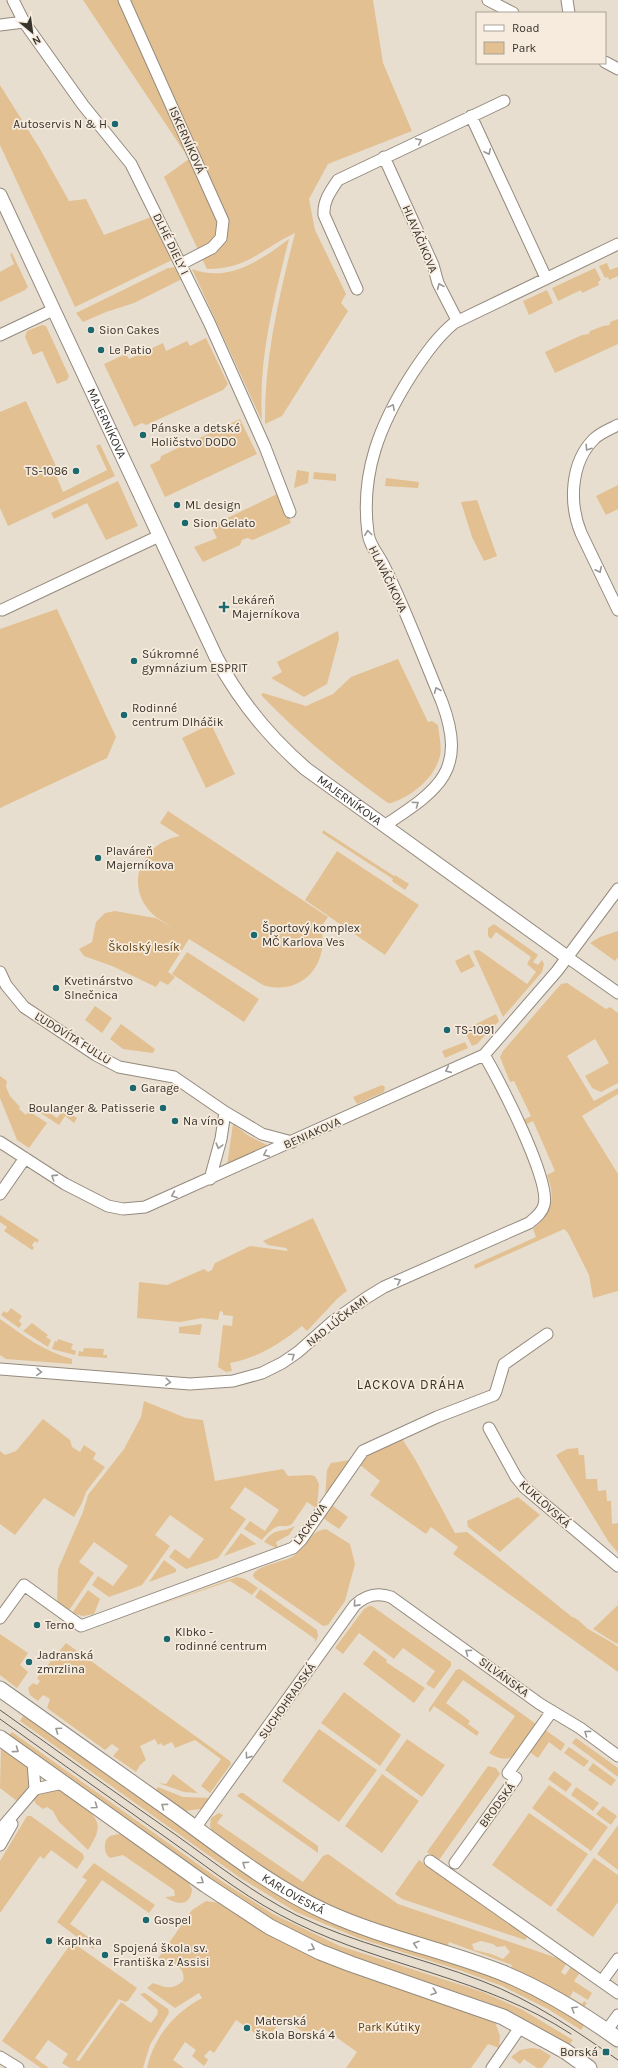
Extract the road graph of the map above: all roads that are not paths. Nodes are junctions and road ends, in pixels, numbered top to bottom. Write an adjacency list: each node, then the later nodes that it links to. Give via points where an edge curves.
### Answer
1 (13, 0): 7 (street, DLHÉ DIELY I)
2 (124, 0): 16 (street, ISKERNÍKOVÁ, via 223,221 221,238 212,248)
3 (488, 0): 5 (street)
4 (567, 0): 6 (street)
5 (511, 12)
6 (569, 12)
7 (24, 22): 8 (street); 16 (street, DLHÉ DIELY I, via 83,105 131,164)
8 (0, 25)
9 (606, 63): 10 (street)
10 (618, 69)
11 (504, 102): 12 (street)
12 (472, 116): 13 (street, one-way to 12); 17 (street, one-way to 17)
13 (384, 157): 18 (street, via 338,180 323,206 324,216); 20 (street, HLAVÁČIKOVA, one-way to 13, via 438,283 433,265)
14 (0, 195): 19 (street, MAJERNÍKOVA)
15 (618, 244): 17 (street, HLAVÁČIKOVA)
16 (181, 264): 23 (street, DLHÉ DIELY I, via 253,420)
17 (546, 278): 20 (street, HLAVÁČIKOVA)
18 (358, 289)
19 (53, 310): 21 (street); 24 (street, MAJERNÍKOVA)
20 (457, 320): 27 (street, HLAVÁČIKOVA, one-way to 20, via 417,804 438,785 448,769 452,742 442,702 384,566 370,542 367,508 369,472 378,438 397,398 431,348)
21 (0, 334)
22 (618, 425): 26 (street, one-way to 26, via 603,432 587,449 577,469 573,501 580,533)
23 (290, 512)
24 (160, 536): 25 (street); 27 (street, MAJERNÍKOVA, via 216,657 248,708 276,741 303,766)
25 (2, 610)
26 (618, 610)
27 (384, 826): 29 (street, MAJERNÍKOVA)
28 (618, 888): 29 (street, BENIAKOVA)
29 (567, 957): 31 (street, MAJERNÍKOVA); 32 (street, BENIAKOVA)
30 (0, 972): 33 (street, ĽUDOVÍTA FULLU, via 6,985 24,1007 96,1056 119,1067 174,1077)
31 (618, 993)
32 (484, 1055): 35 (street, BENIAKOVA, one-way to 35); 40 (street, NAD LÚČKAMI, one-way to 32, via 190,1384 233,1381 262,1373 298,1352 332,1322 384,1287 529,1223 539,1216 544,1205 544,1183)
33 (225, 1112): 35 (street, ĽUDOVÍTA FULLU, via 262,1134); 37 (street, one-way to 37)
34 (0, 1142): 36 (street, BENIAKOVA)
35 (292, 1142): 37 (street, BENIAKOVA, one-way to 37)
36 (25, 1158): 37 (street, BENIAKOVA, one-way to 36, via 145,1208 123,1209 108,1206 65,1184); 38 (street)
37 (210, 1179)
38 (0, 1194)
39 (548, 1334): 44 (street, LACKOVA, via 504,1364 494,1395 363,1450 293,1548 81,1626 24,1585)
40 (0, 1369)
41 (489, 1428): 42 (street, KUKLOVSKÁ, via 524,1487)
42 (618, 1566)
43 (391, 1596): 46 (street, SILVÁNSKA, one-way to 43); 53 (street, SUCHOHRADSKÁ, one-way to 53, via 372,1594 362,1598 355,1605)
44 (0, 1618)
45 (0, 1690): 53 (main road, KARLOVESKÁ, one-way to 45)
46 (552, 1710): 48 (street, SILVÁNSKA, one-way to 46); 57 (street, BRODSKÁ, via 508,1773 516,1778)
47 (0, 1738): 49 (main road, one-way to 49)
48 (618, 1756)
49 (33, 1762): 50 (main road); 51 (street)
50 (63, 1783): 51 (street); 62 (main road, one-way to 62, via 206,1885 270,1927 338,1959 484,2009)
51 (35, 1788): 52 (street)
52 (20, 1808): 54 (street); 55 (street)
53 (195, 1828): 63 (main road, KARLOVESKÁ, one-way to 53, via 541,1990 502,1973 375,1931 327,1912 275,1884)
54 (0, 1830)
55 (0, 1845)
56 (430, 1861): 59 (street)
57 (455, 1863)
58 (618, 1959): 59 (street)
59 (602, 1981): 60 (street)
60 (618, 1993)
61 (618, 2015): 63 (street)
62 (521, 2026): 66 (street); 67 (main road)
63 (612, 2035)
64 (0, 2057): 65 (street)
65 (18, 2068)
66 (492, 2068)
67 (589, 2068)

